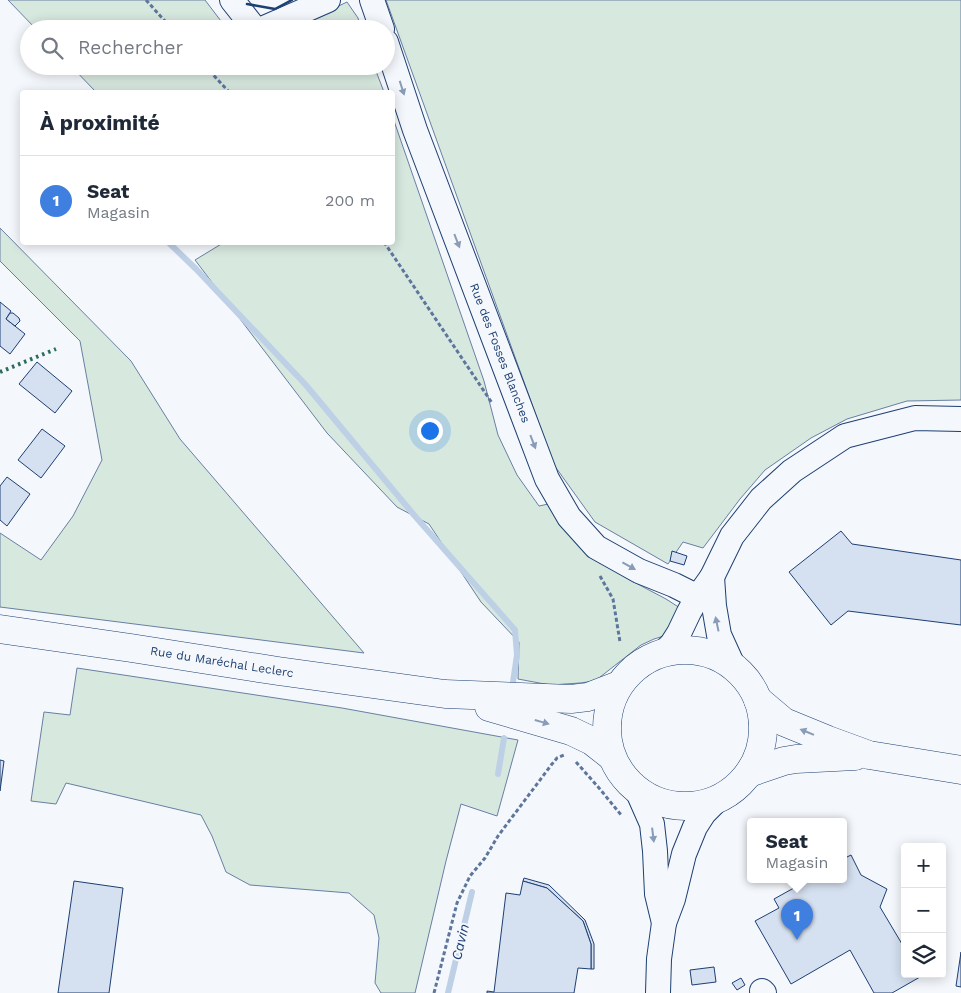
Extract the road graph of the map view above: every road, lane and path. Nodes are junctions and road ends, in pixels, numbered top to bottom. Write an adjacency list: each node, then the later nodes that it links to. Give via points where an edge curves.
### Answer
1 (146, 0): 5 (path)
2 (232, 0): 6 (street)
3 (328, 0): 7 (street)
4 (372, 0): 8 (street)
5 (164, 20)
6 (248, 20)
7 (282, 20)
8 (379, 20)
9 (395, 68): 14 (street, Rue des Fosses Blanches, one-way to 14, via 547,478 569,517 596,547 639,572)
10 (213, 75): 11 (path)
11 (227, 90)
12 (961, 419): 13 (street, via 915,418 845,436 792,471 761,500 732,536)
13 (712, 577): 14 (street); 17 (street, one-way to 13, via 718,628)
14 (697, 598): 16 (street, via 679,633)
15 (0, 629): 19 (main road, Rue du Maréchal Leclerc)
16 (663, 653): 17 (main road, via 696,650 721,658); 18 (main road, via 644,661)
17 (734, 668): 20 (main road, via 743,675)
18 (620, 685): 19 (main road, Rue du Maréchal Leclerc, via 588,697 571,699); 23 (main road, via 610,702 606,729)
19 (445, 694): 23 (main road, Rue du Maréchal Leclerc, one-way to 23, via 571,731 592,741)
20 (758, 700): 22 (main road, one-way to 20, via 784,722); 26 (main road, via 763,720 762,745)
21 (566, 754): 31 (path, via 552,764 470,876 457,904)
22 (870, 755): 25 (main road); 26 (main road, via 796,759)
23 (611, 756): 27 (main road, via 624,779)
24 (572, 759): 29 (path)
25 (961, 770)
26 (748, 773): 28 (main road, via 737,788)
27 (637, 790): 28 (main road, via 643,796 666,805 691,807); 30 (street, one-way to 30, via 652,824 657,894)
28 (716, 801): 30 (street, via 695,827)
29 (624, 818)
30 (664, 923): 32 (street)
31 (434, 993)
32 (658, 993)

